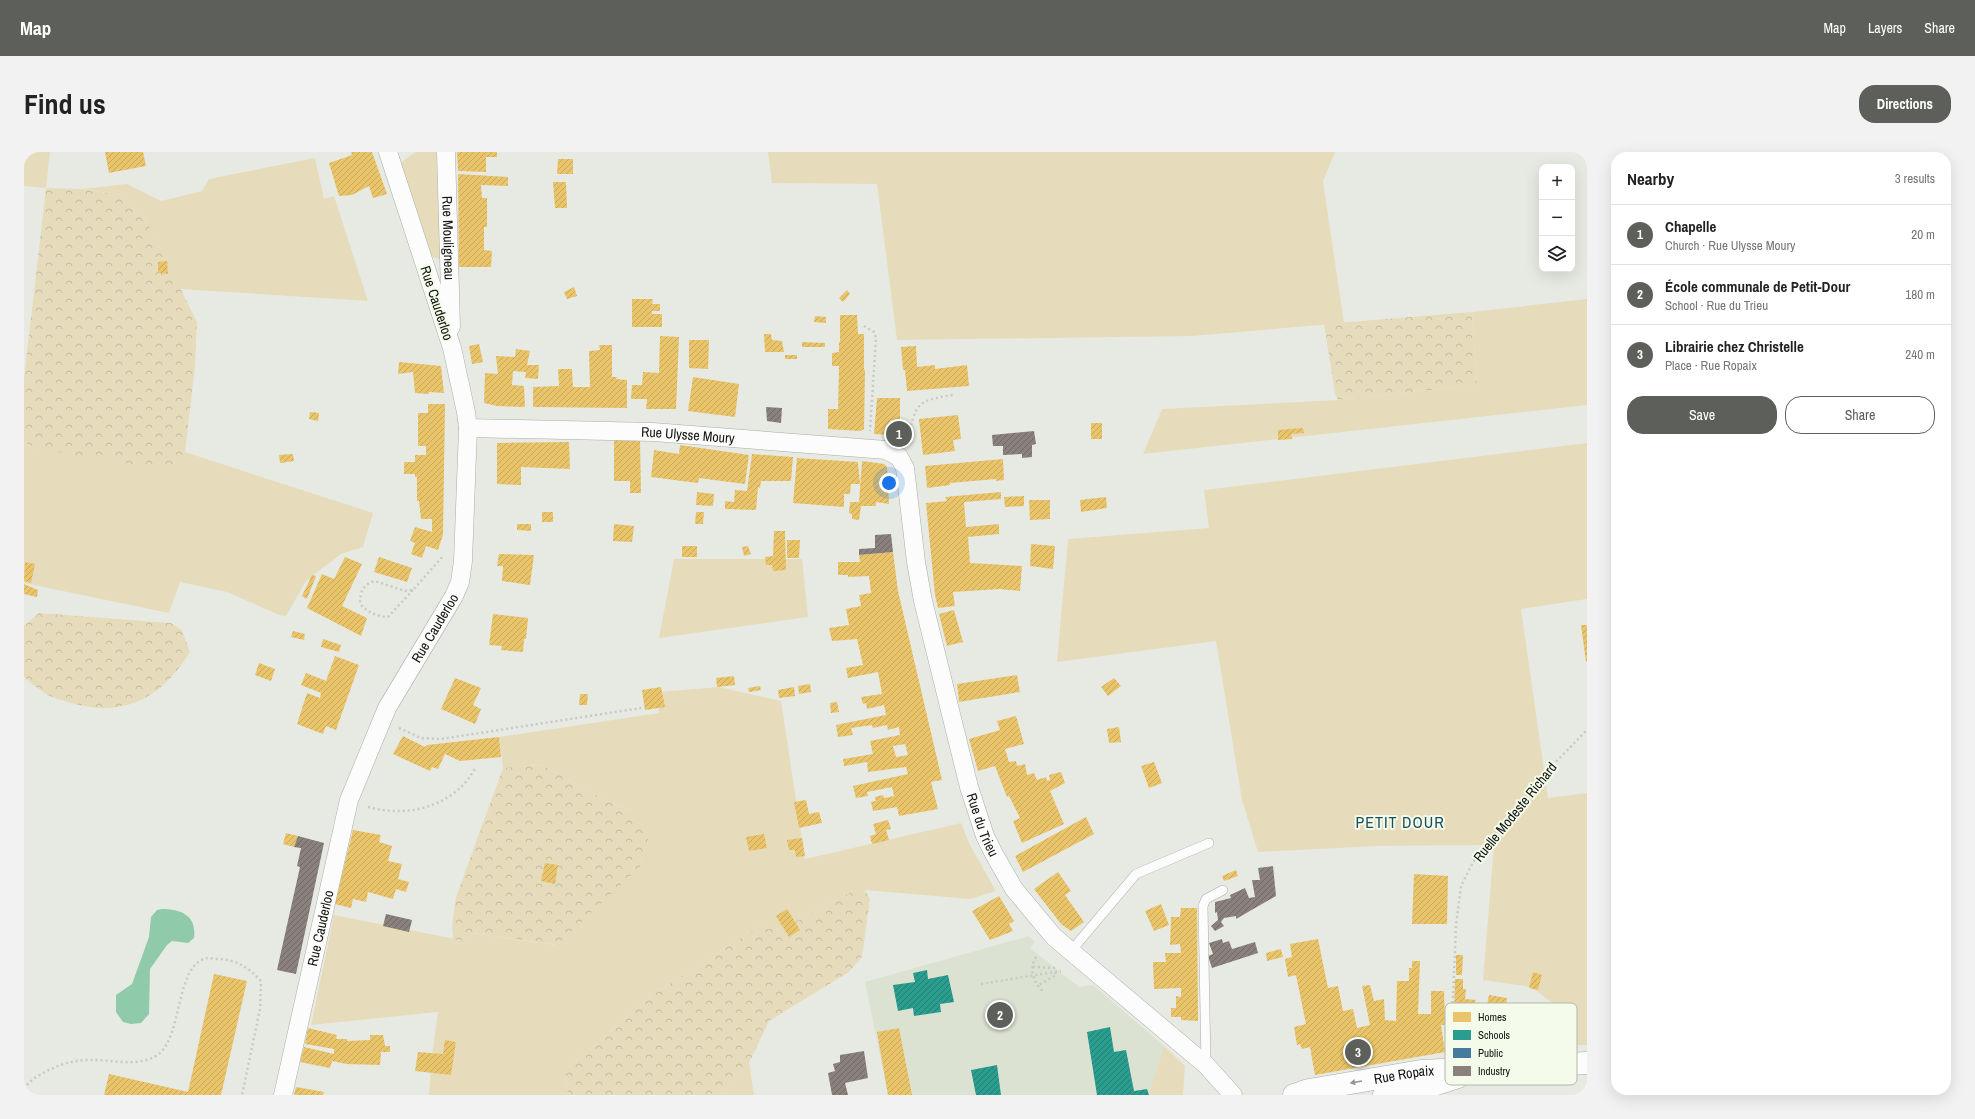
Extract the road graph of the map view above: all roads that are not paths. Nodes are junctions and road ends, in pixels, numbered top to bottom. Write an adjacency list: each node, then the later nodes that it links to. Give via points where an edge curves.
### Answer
1 (388, 152): 3 (street, Rue Cauderloo)
2 (446, 152): 3 (street, Rue Mouligneau)
3 (452, 348): 4 (street, Rue Cauderloo)
4 (468, 428): 5 (street, Rue Ulysse Moury, via 653,432 886,450); 14 (street, Rue Cauderloo, via 460,582 440,622 400,684 348,800)
5 (901, 459): 8 (street, Rue du Trieu, via 905,468 918,579 973,804 994,854 1014,889 1054,937)
6 (1209, 843): 8 (lane, via 1136,874)
7 (1222, 890): 11 (lane, via 1206,899 1203,906)
8 (1071, 952): 11 (street, Rue du Trieu)
9 (1587, 1063): 10 (street, Rue Ropaix)
10 (1577, 1064)
11 (1206, 1065): 15 (street, Rue du Trieu)
12 (1445, 1070): 16 (street, Rue Ropaix, one-way to 16, via 1421,1071 1309,1090)
13 (1445, 1081): 17 (street, via 1424,1088)
14 (283, 1095)
15 (1233, 1095)
16 (1294, 1095)
17 (1384, 1095)

